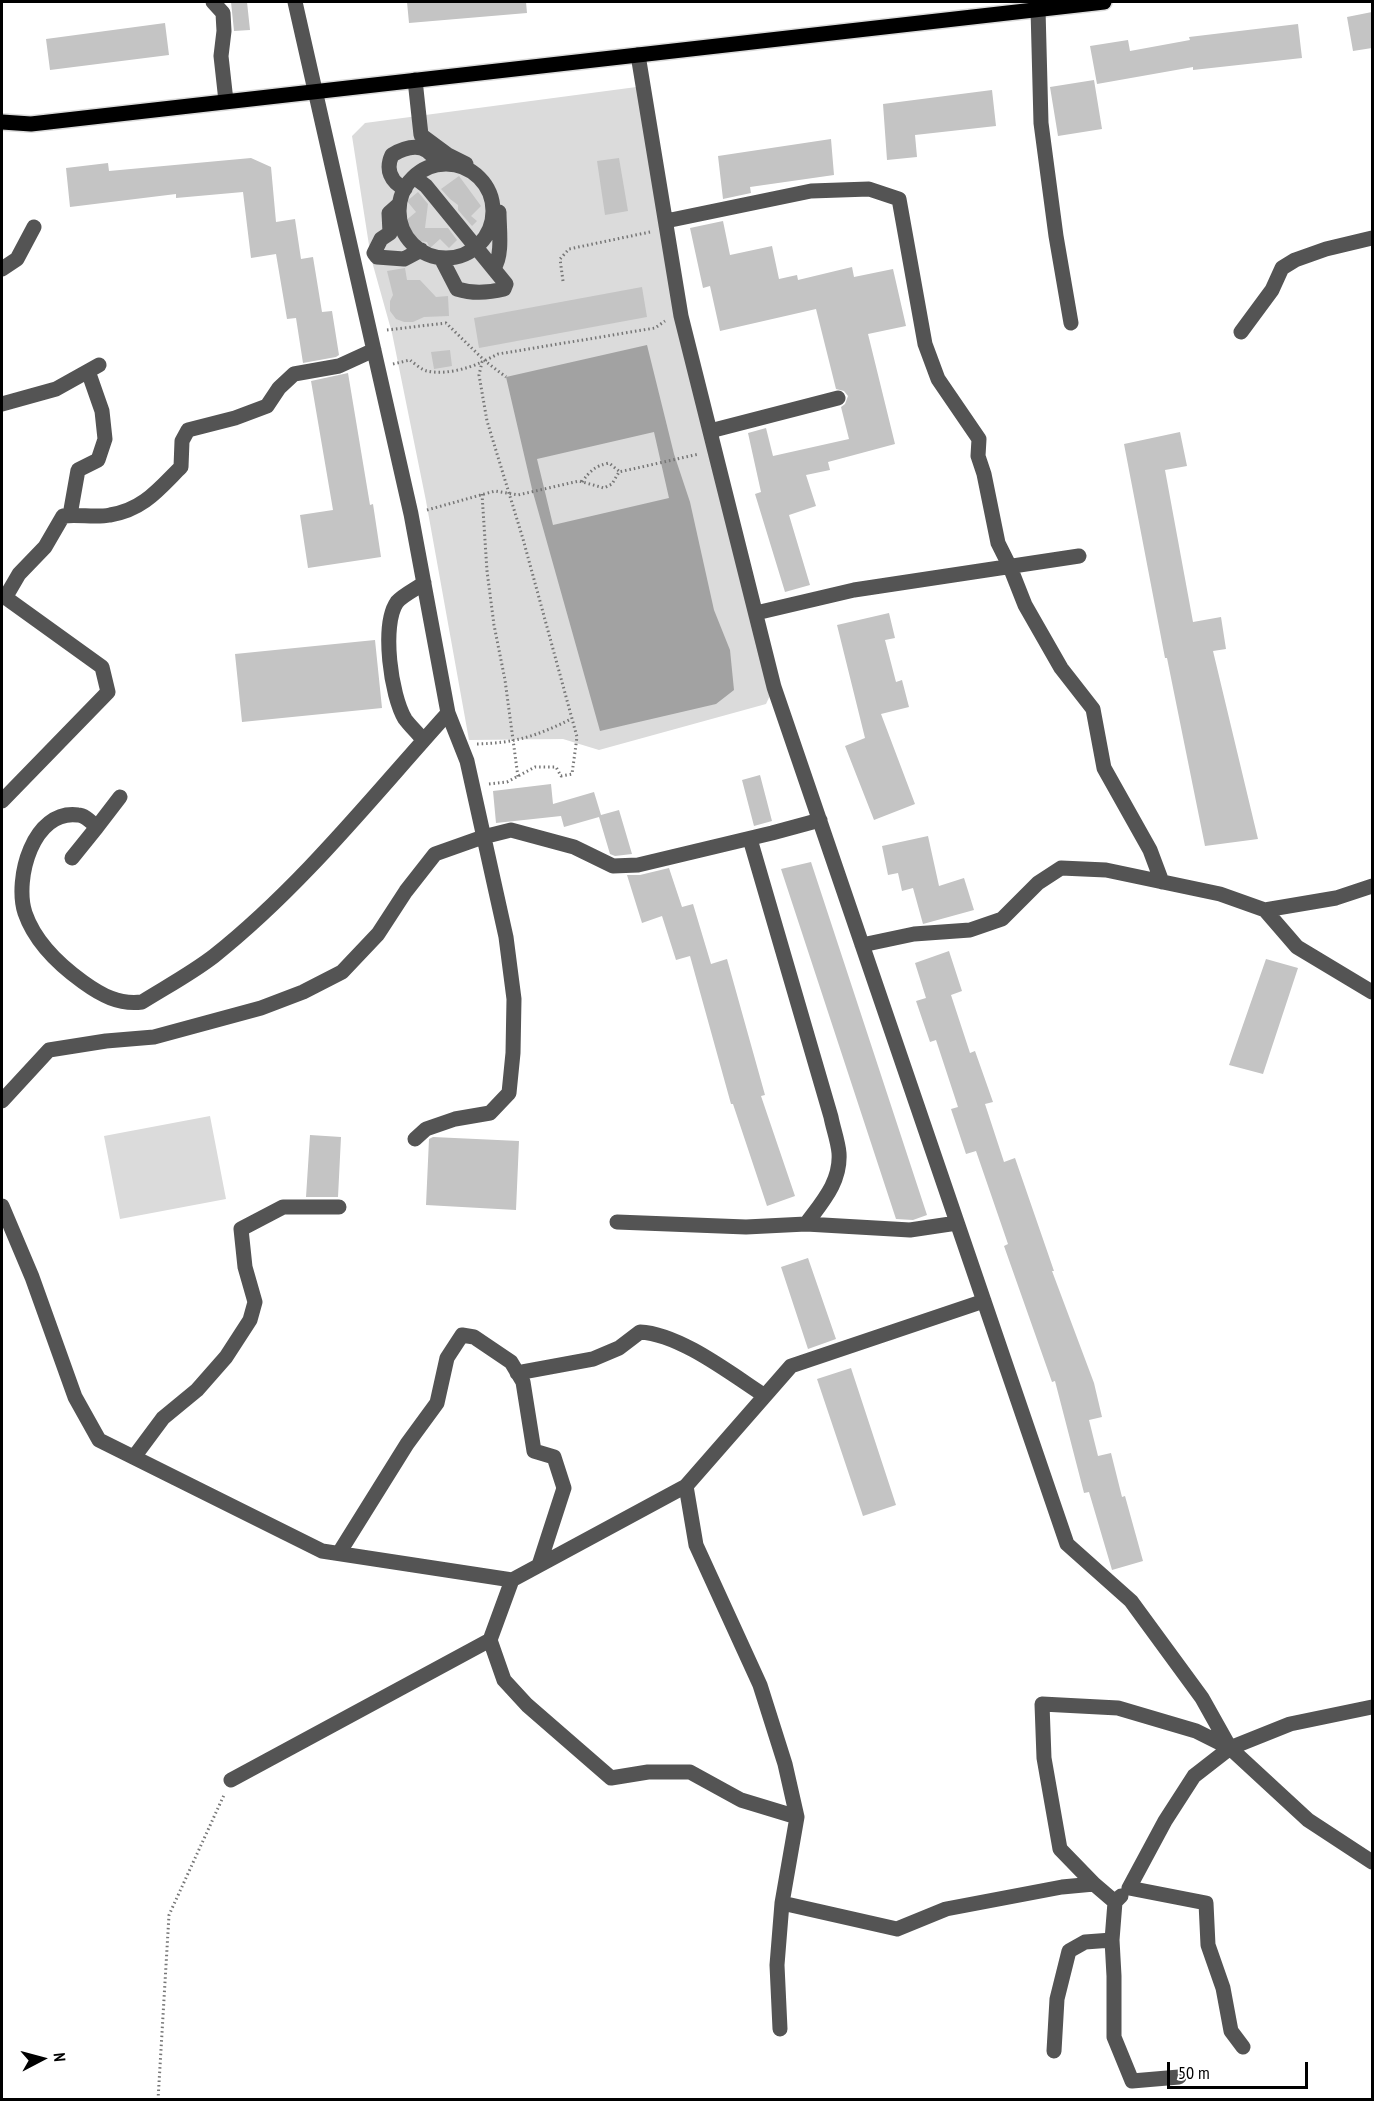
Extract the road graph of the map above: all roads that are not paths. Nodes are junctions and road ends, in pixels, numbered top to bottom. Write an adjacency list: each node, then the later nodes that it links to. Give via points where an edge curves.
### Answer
1 (213, 2): 8 (street, via 223,13 221,56)
2 (295, 2): 7 (street)
3 (1104, 2): 4 (main road)
4 (1038, 9): 5 (main road); 22 (street, via 1041,123)
5 (638, 55): 6 (main road); 12 (street)
6 (415, 80): 7 (main road); 20 (street, via 421,135 448,155 482,172 496,194 499,241)
7 (316, 91): 8 (main road); 18 (street)
8 (226, 101): 9 (main road, via 31,124)
9 (2, 122)
10 (438, 165): 11 (street, via 427,169); 11 (street, via 424,149 412,146 392,155 388,164 391,177); 15 (street, via 470,170 490,193 492,225)
11 (407, 189): 15 (street, via 426,186); 16 (street, via 400,218 404,232); 17 (street, via 389,213 390,233 381,239)
12 (666, 221): 27 (street, via 680,309); 30 (street, via 811,191 869,189 899,199 925,344 938,379 979,439 978,456 998,543)
13 (34, 227): 21 (street, via 17,259)
14 (1372, 238): 23 (street, via 1326,249 1282,268 1272,290)
15 (476, 247): 19 (street, via 457,257); 20 (street)
16 (420, 250): 17 (street, via 404,259 377,257); 19 (street)
17 (374, 253): 18 (street)
18 (353, 256): 24 (street)
19 (441, 258): 20 (street, via 457,289 470,293 504,289 506,284)
20 (494, 268)
21 (2, 269)
22 (1071, 323)
23 (1241, 332)
24 (374, 350): 28 (street, via 339,366 294,374 267,406 188,430 183,441 182,467 139,507 109,516); 31 (street)
25 (838, 398): 27 (street)
26 (2, 404): 28 (street, via 56,389 94,368 105,439 98,460 78,470)
27 (710, 431): 33 (street)
28 (70, 515): 32 (street, via 63,516 45,547)
29 (1079, 556): 30 (street)
30 (1010, 567): 33 (street, via 854,590); 43 (street, via 1024,605 1056,659 1093,709 1104,768 1150,850)
31 (424, 584): 34 (street); 35 (street, via 398,601 387,641 404,717)
32 (3, 597): 37 (street, via 102,667 108,692)
33 (756, 613): 38 (street, via 774,687)
34 (448, 713): 35 (street); 40 (street, via 467,761)
35 (423, 740): 39 (street, via 305,873 265,912 213,957 142,1002 118,1001 70,972 45,948 24,911 21,891 28,853 44,828 51,820 80,814)
36 (120, 797): 39 (street)
37 (2, 801)
38 (820, 820): 41 (street); 46 (street)
39 (97, 826): 42 (street)
40 (483, 837): 41 (street, via 511,830 574,847 613,866 638,865); 48 (street, via 435,854 378,934 342,972 261,1008 154,1036 50,1050); 49 (street, via 506,937 514,999 509,1093 490,1113 455,1119 426,1130)
41 (750, 839): 54 (street, via 839,1153 837,1176)
42 (72, 858)
43 (1162, 882): 45 (street, via 1220,894); 46 (street, via 1106,870 1061,868 1038,883 1002,919 970,930 914,934)
44 (1372, 886): 45 (street, via 1335,898)
45 (1265, 910): 47 (street, via 1297,947)
46 (862, 945): 53 (street)
47 (1372, 992)
48 (2, 1101)
49 (415, 1139)
50 (2, 1206): 58 (street, via 75,1397 99,1440)
51 (339, 1207): 58 (street, via 283,1207 241,1229 245,1267 255,1302 250,1320 226,1357 197,1390 163,1418)
52 (617, 1222): 54 (street, via 746,1227)
53 (957, 1223): 54 (street, via 910,1230); 55 (street)
54 (806, 1224)
55 (984, 1301): 57 (street, via 791,1366); 65 (street, via 1067,1544 1131,1601 1202,1698)
56 (517, 1373): 57 (street, via 592,1359 619,1348 640,1332 654,1332 701,1354); 60 (street, via 511,1362 474,1337 462,1335 447,1359 437,1403); 61 (street, via 523,1382 534,1451 554,1457 564,1488)
57 (765, 1396): 59 (street)
58 (134, 1457): 60 (street, via 322,1551)
59 (686, 1486): 61 (street); 67 (street, via 696,1545 760,1685)
60 (339, 1553): 62 (street)
61 (539, 1565): 62 (street)
62 (512, 1580): 63 (street)
63 (490, 1640): 66 (street); 67 (street, via 504,1680 611,1778 690,1772 741,1800)
64 (1372, 1707): 65 (street, via 1290,1724)
65 (1230, 1748): 68 (street, via 1308,1820); 69 (street, via 1196,1731 1118,1708 1042,1704 1044,1758 1060,1849); 70 (street, via 1194,1776)
66 (231, 1780)
67 (797, 1817): 72 (street)
68 (1372, 1862)
69 (1094, 1884): 71 (street); 72 (street, via 946,1910 897,1929)
70 (1129, 1888): 71 (street); 75 (street, via 1206,1903 1208,1945 1223,1988 1231,2031)
71 (1116, 1902): 73 (street)
72 (782, 1903): 74 (street, via 777,1965)
73 (1112, 1940): 76 (street, via 1085,1942 1069,1951 1058,2000); 77 (street, via 1114,2037 1132,2081)
74 (780, 2029)
75 (1243, 2047)
76 (1054, 2051)
77 (1179, 2077)

